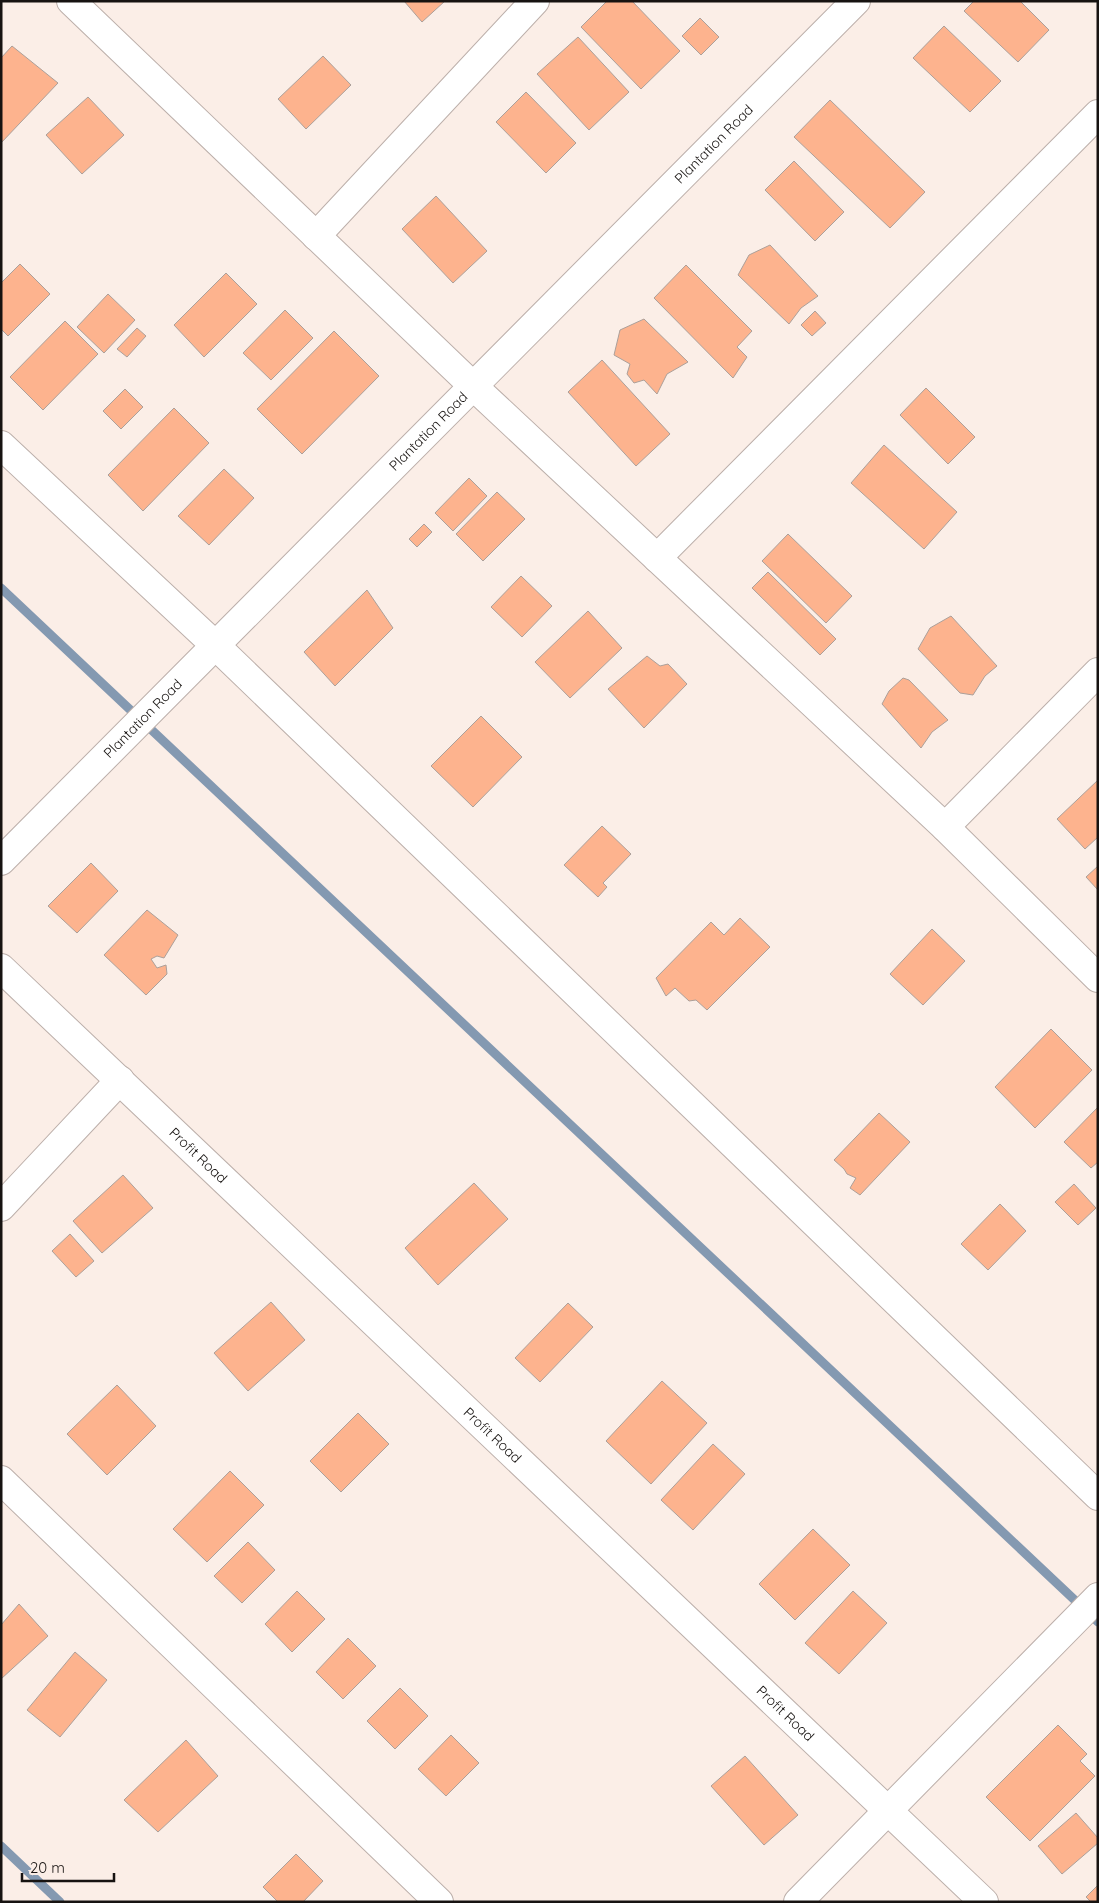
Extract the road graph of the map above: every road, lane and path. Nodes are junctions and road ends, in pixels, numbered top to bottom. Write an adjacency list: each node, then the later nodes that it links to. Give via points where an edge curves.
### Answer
1 (71, 1): 5 (street)
2 (535, 1): 5 (street)
3 (856, 1): 6 (street, Plantation Road)
4 (1098, 114): 8 (street)
5 (316, 236): 6 (street)
6 (473, 386): 8 (street); 9 (street, Plantation Road)
7 (1, 445): 9 (street)
8 (657, 558): 11 (street)
9 (215, 645): 12 (street, Plantation Road); 18 (street)
10 (1098, 672): 11 (street)
11 (945, 827): 14 (street)
12 (1, 861)
13 (1, 968): 15 (street, Profit Road)
14 (1098, 978)
15 (120, 1080): 16 (street); 20 (street, Profit Road)
16 (1, 1206)
17 (1, 1480): 21 (street)
18 (1098, 1496)
19 (1098, 1597): 20 (street)
20 (888, 1810): 22 (street); 23 (street, Profit Road)
21 (439, 1902)
22 (798, 1902)
23 (984, 1902)

